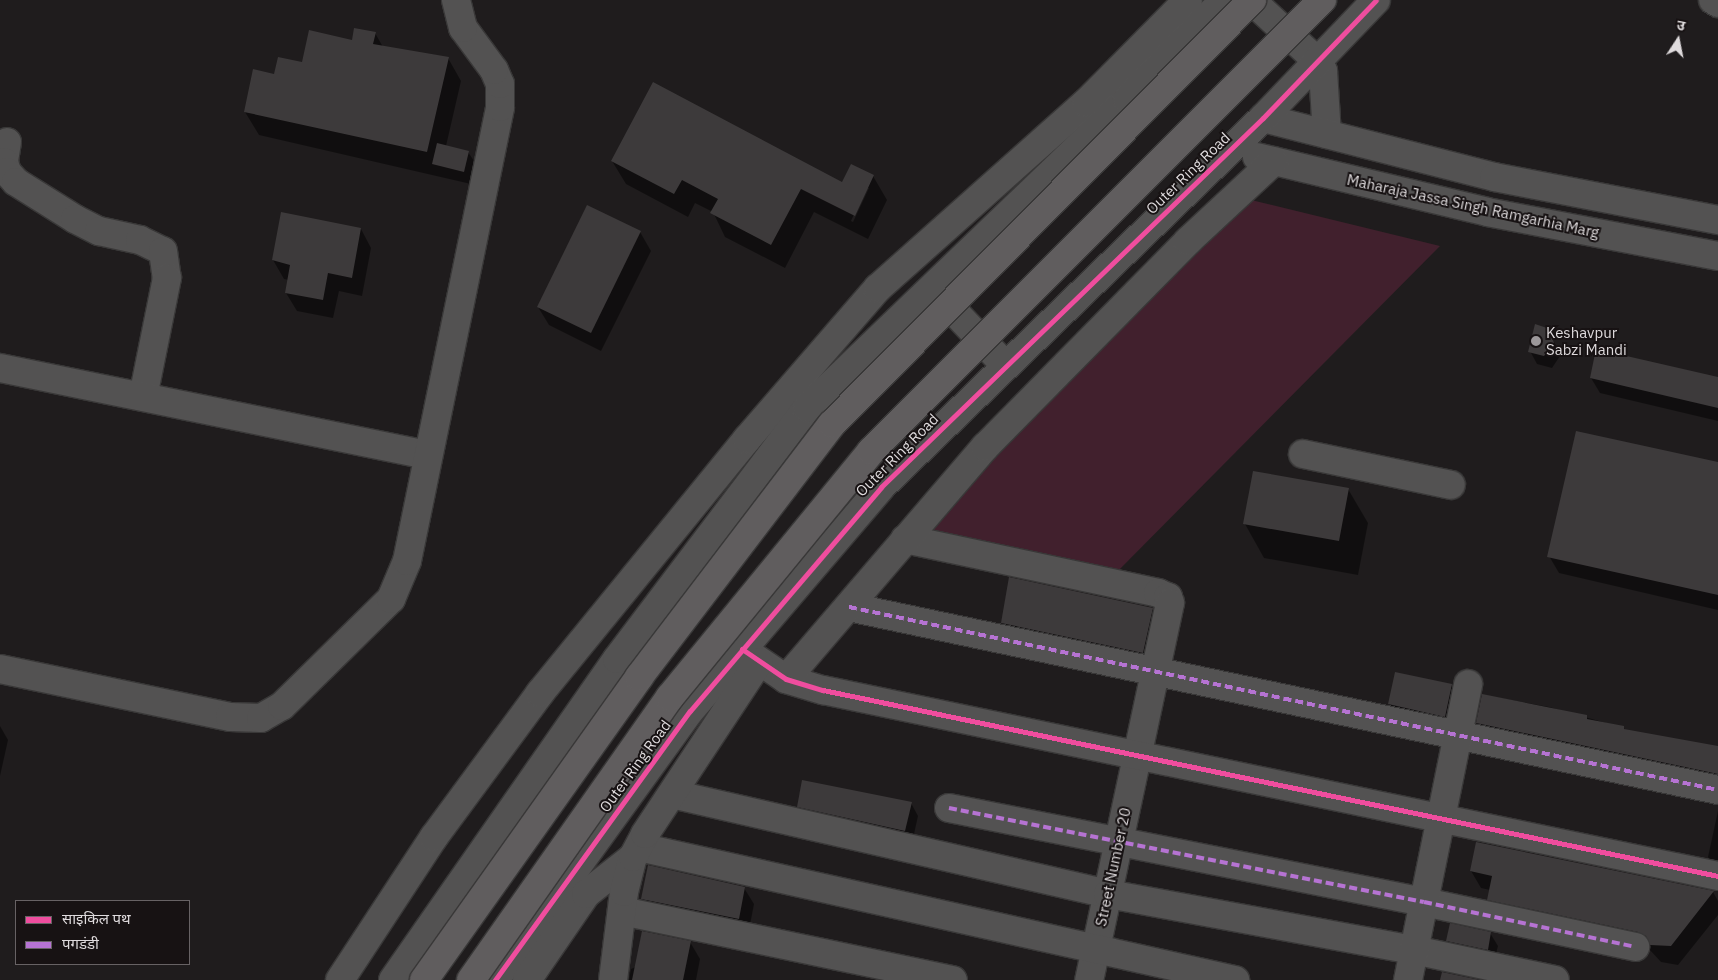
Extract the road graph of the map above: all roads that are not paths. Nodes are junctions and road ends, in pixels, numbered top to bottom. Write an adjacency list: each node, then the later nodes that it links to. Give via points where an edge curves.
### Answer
1 (456, 0): 24 (street, via 463,28 497,77 500,107)
2 (1188, 0): 48 (street, via 1086,103 878,288 747,439 540,693 434,837)
3 (1224, 0): 19 (street, via 1127,100)
4 (1252, 0): 9 (street); 50 (main road, bridge, via 832,424 639,677)
5 (1322, 0): 51 (main road, Outer Ring Road, bridge, via 871,451 670,697)
6 (1376, 0): 9 (street, Outer Ring Road)
7 (1713, 0): 8 (street)
8 (1718, 3)
9 (1317, 61): 10 (street, Outer Ring Road); 11 (street, via 1323,71)
10 (1263, 118): 11 (street); 13 (street, Outer Ring Road)
11 (1327, 134): 15 (street)
12 (7, 142): 22 (street, via 4,162 7,172 16,182 99,231 140,240 163,251 167,278)
13 (1229, 150): 14 (street, Maharaja Jassa Singh Ramgarhia Marg); 20 (street, Outer Ring Road)
14 (1274, 161): 16 (street, Maharaja Jassa Singh Ramgarhia Marg); 26 (street, via 1188,241 1086,344 986,447)
15 (1494, 177): 16 (street); 17 (street)
16 (1487, 212): 18 (street, Maharaja Jassa Singh Ramgarhia Marg)
17 (1718, 220)
18 (1718, 256)
19 (932, 288): 20 (street); 49 (street, via 807,408 616,659)
20 (1006, 366): 28 (street, Outer Ring Road, via 881,486)
21 (0, 368): 22 (street)
22 (143, 397): 24 (street)
23 (1304, 454): 25 (street)
24 (428, 455): 29 (street, via 407,561 391,598 282,706 261,718 230,717)
25 (1451, 485)
26 (905, 539): 27 (street); 30 (street, Street Number 20, via 1168,598 1170,603)
27 (849, 607): 30 (street); 31 (street)
28 (750, 655): 31 (street); 36 (street); 52 (street, Outer Ring Road, via 690,711)
29 (0, 670)
30 (1156, 673): 33 (street); 34 (street, Street Number 20)
31 (786, 679): 34 (street, via 823,690)
32 (1468, 684): 33 (street)
33 (1458, 735): 35 (street); 38 (street)
34 (1138, 755): 38 (street); 39 (street, Street Number 20)
35 (1718, 790)
36 (672, 794): 40 (street); 42 (street)
37 (949, 808): 39 (street)
38 (1440, 819): 41 (street); 43 (street)
39 (1119, 841): 42 (street, Street Number 20); 43 (street)
40 (636, 852): 44 (street); 45 (street); 53 (street, via 586,894)
41 (1718, 876)
42 (1108, 894): 45 (street, Street Number 20); 47 (street)
43 (1424, 902): 46 (street); 47 (street)
44 (622, 911): 54 (street); 55 (street)
45 (1096, 947): 56 (street, Street Number 20); 57 (street)
46 (1636, 947)
47 (1414, 950): 58 (street); 59 (street)
48 (340, 980)
49 (393, 980)
50 (424, 980)
51 (471, 980)
52 (495, 980)
53 (528, 980)
54 (613, 980)
55 (953, 980)
56 (1089, 980)
57 (1234, 980)
58 (1408, 980)
59 (1555, 980)

